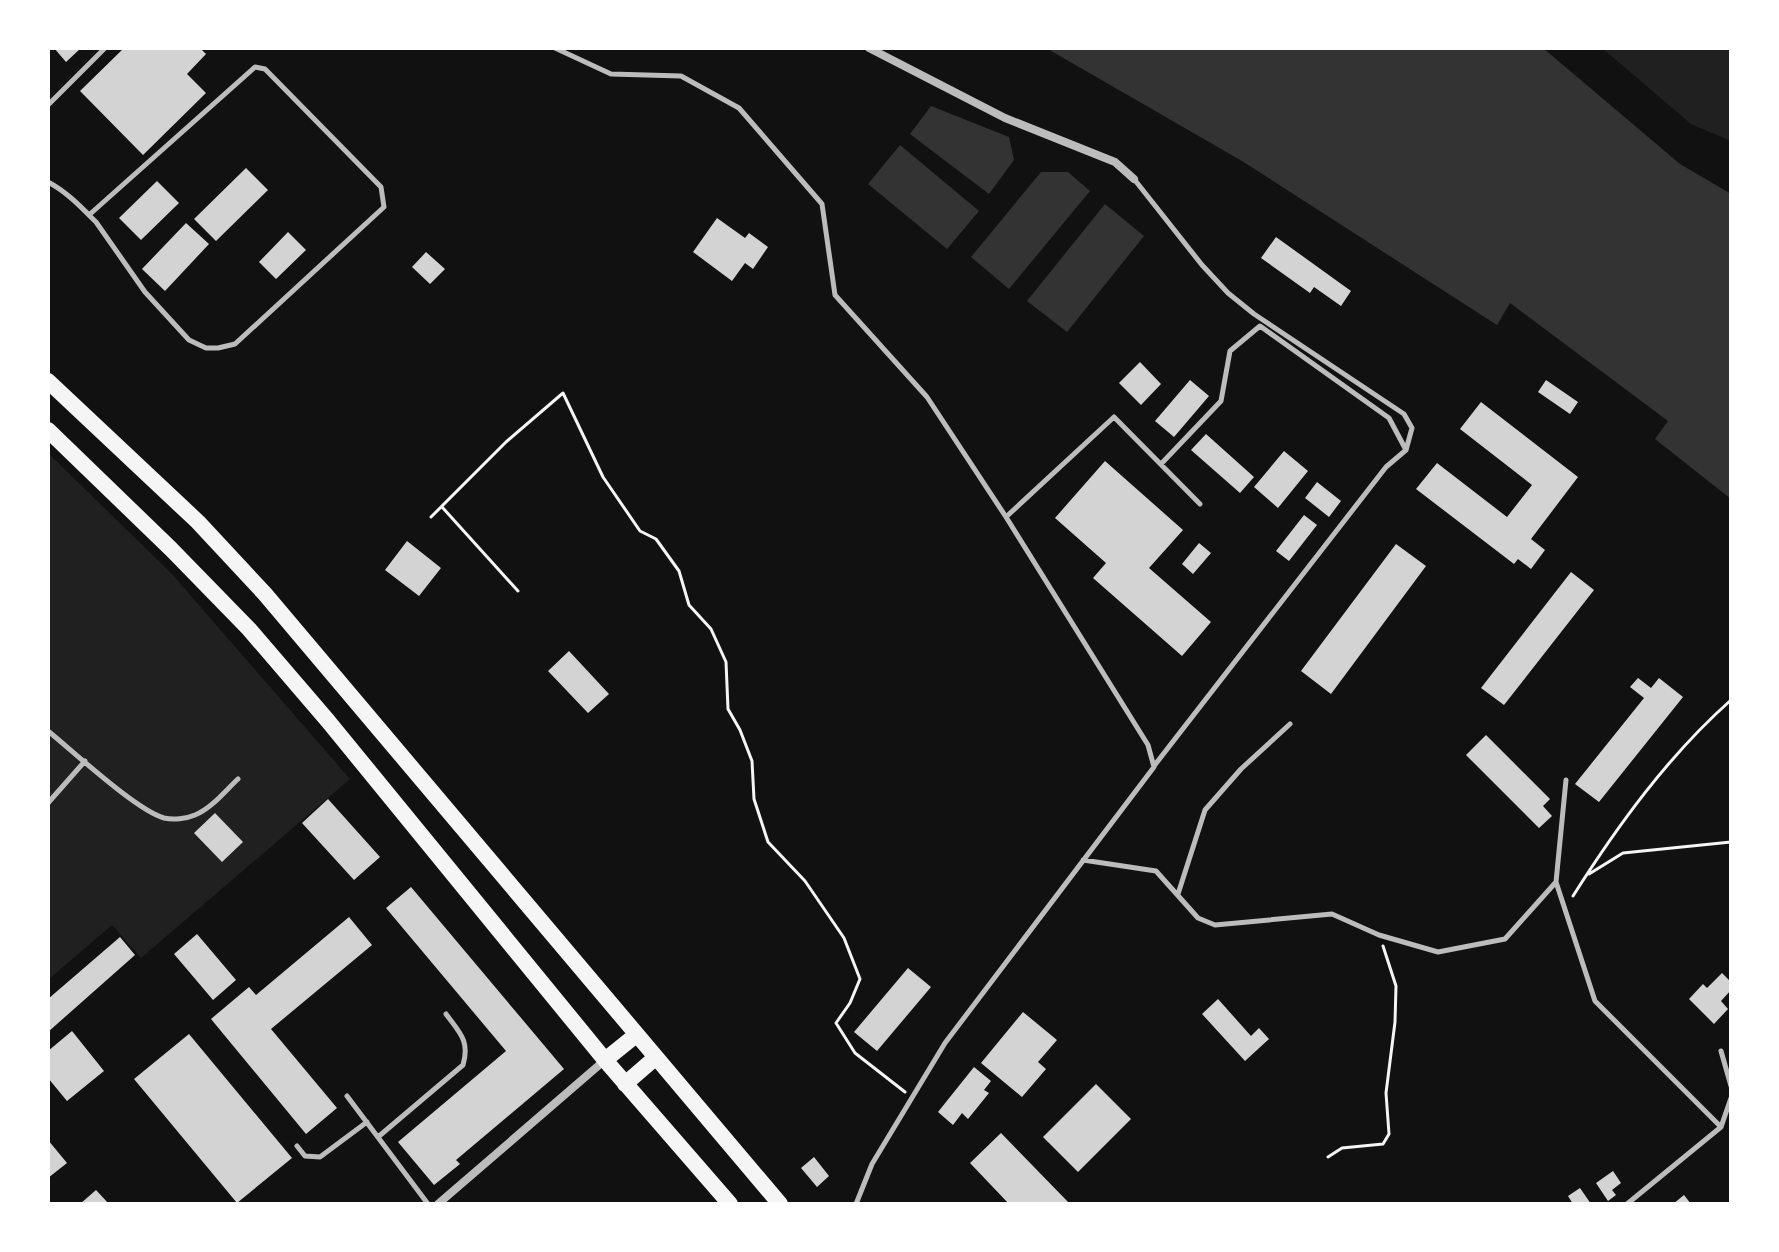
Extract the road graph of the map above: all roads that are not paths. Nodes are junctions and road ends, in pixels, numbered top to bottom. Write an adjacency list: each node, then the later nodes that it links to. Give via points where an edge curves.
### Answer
1 (105, 48): 4 (lane)
2 (555, 48): 13 (lane, via 611,74 681,76 739,108 822,204 835,295 927,397)
3 (869, 48): 5 (street, via 1005,118 1115,162)
4 (48, 105)
5 (1134, 179): 10 (lane, via 1228,293 1404,414 1412,428)
6 (48, 182): 7 (lane)
7 (89, 215): 7 (lane, via 145,292 189,340 218,348 235,344 271,313 384,207 384,197 381,187 265,69 255,67)
8 (48, 381): 25 (main road, via 241,566)
9 (48, 430): 28 (main road, via 249,629)
10 (1406, 450): 11 (lane, via 1389,418 1260,326 1230,351 1221,401); 17 (lane, via 1386,467)
11 (1161, 464): 12 (lane); 13 (lane, via 1114,417)
12 (1200, 504)
13 (1006, 517): 17 (lane, via 1148,745)
14 (1290, 724): 23 (lane, via 1205,810)
15 (48, 731): 16 (lane)
16 (85, 761): 18 (lane, via 139,804 176,820 195,816); 20 (lane)
17 (1154, 767): 21 (lane)
18 (238, 779)
19 (1566, 780): 22 (lane)
20 (48, 803)
21 (1082, 860): 23 (lane, via 1156,871); 41 (lane, via 945,1043 872,1164)
22 (1556, 882): 23 (lane, via 1505,939 1438,952 1332,914 1215,925 1198,918); 34 (lane, via 1595,1001)
23 (1178, 895)
24 (446, 1014): 35 (lane, via 463,1037 463,1065)
25 (636, 1035): 27 (main road); 28 (main road)
26 (1721, 1051): 30 (lane)
27 (655, 1058): 29 (main road); 40 (main road)
28 (605, 1060): 29 (main road); 38 (street)
29 (625, 1084): 39 (main road)
30 (1731, 1086)
31 (347, 1096): 33 (lane)
32 (1731, 1098): 34 (lane)
33 (367, 1122): 35 (lane); 36 (lane, via 320,1157 305,1156)
34 (1721, 1127): 42 (lane)
35 (378, 1137): 37 (lane)
36 (297, 1146)
37 (428, 1204)
38 (438, 1204)
39 (730, 1204)
40 (780, 1204)
41 (856, 1204)
42 (1627, 1204)

